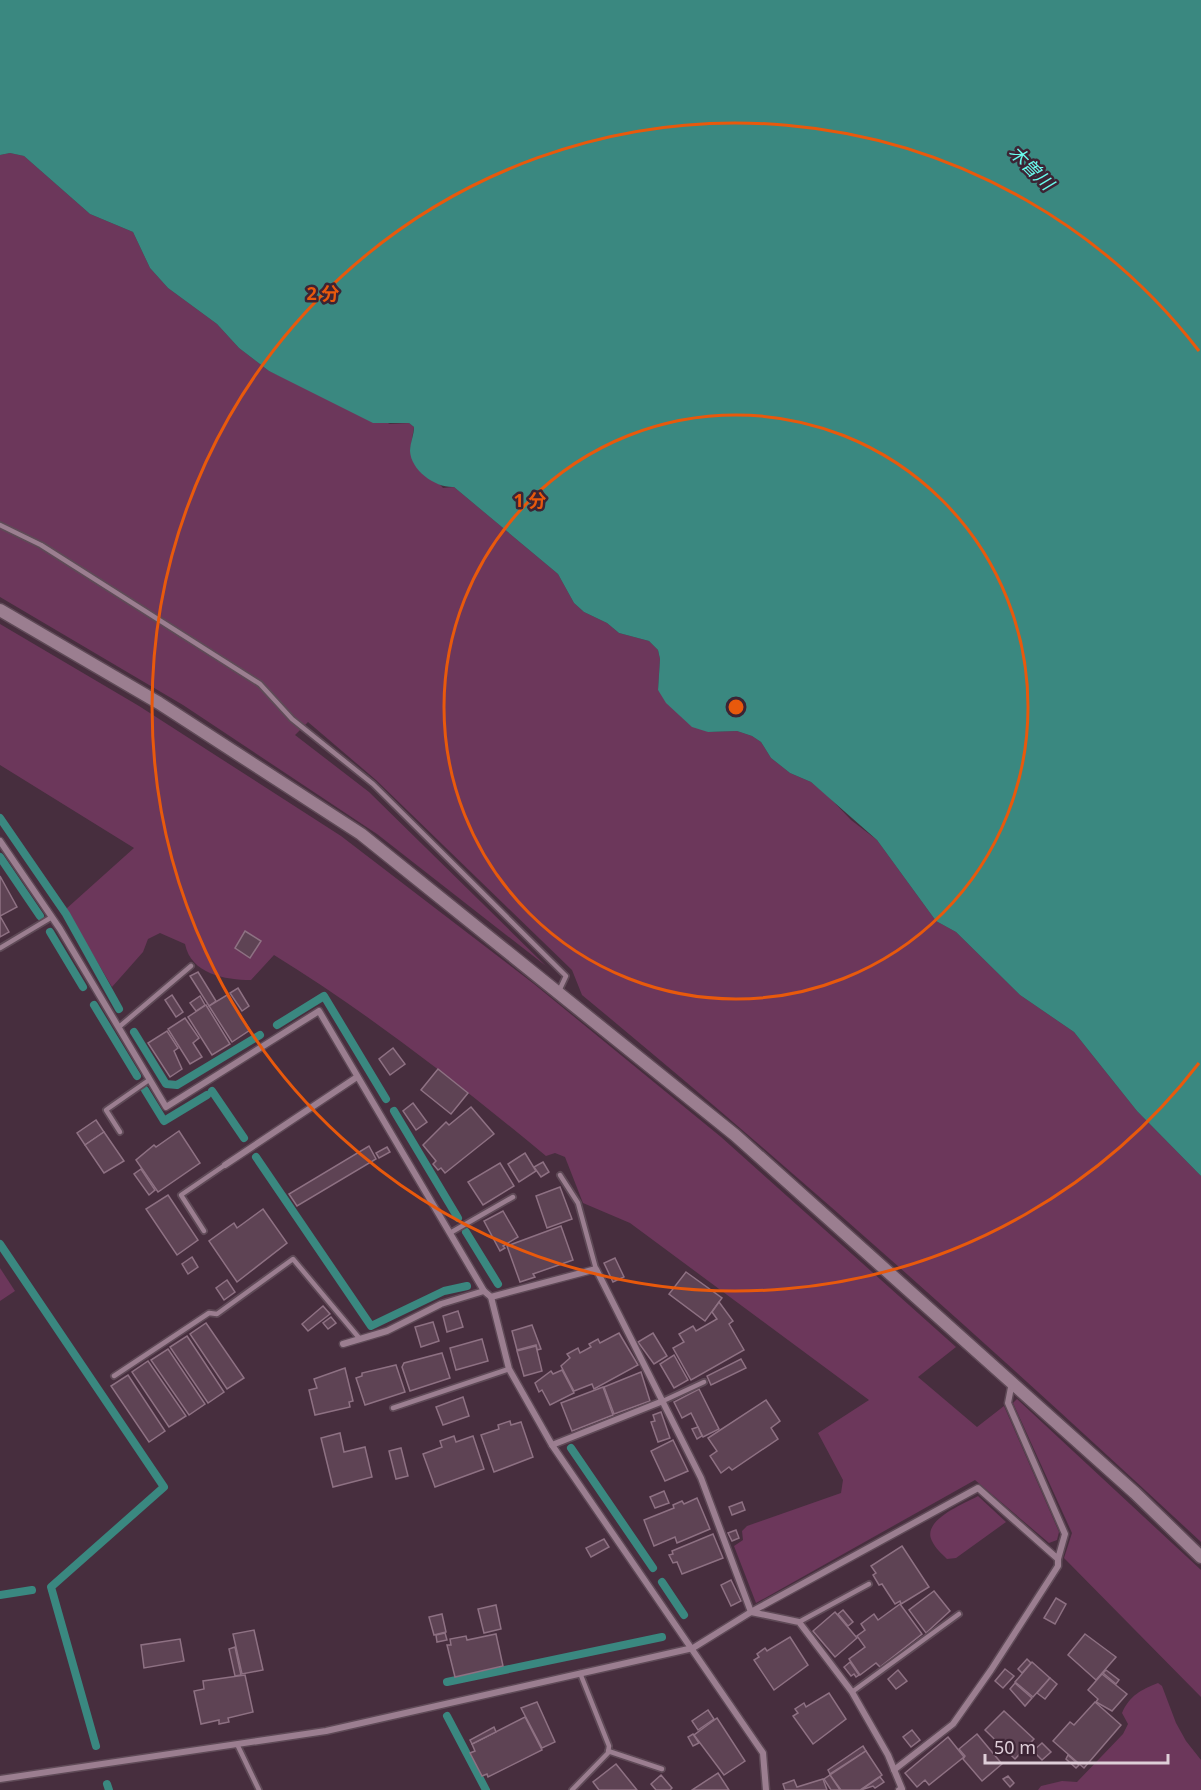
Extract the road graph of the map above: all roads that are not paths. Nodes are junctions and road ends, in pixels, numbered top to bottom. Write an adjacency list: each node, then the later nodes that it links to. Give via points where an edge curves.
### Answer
1 (0, 525): 7 (lane, via 41,546 260,684 292,719 373,784 567,976)
2 (0, 610): 7 (street, via 159,703 361,834)
3 (0, 841): 4 (street)
4 (52, 917): 5 (lane); 8 (street)
5 (0, 948)
6 (191, 966): 8 (lane)
7 (559, 991): 25 (street, via 735,1135)
8 (119, 1028): 10 (street)
9 (357, 1077): 10 (street, via 319,1011 166,1107); 12 (street); 16 (street)
10 (149, 1080): 11 (lane, via 106,1110)
11 (120, 1132)
12 (225, 1165): 15 (lane, via 180,1195)
13 (560, 1175): 17 (lane, via 578,1203)
14 (513, 1197): 16 (lane)
15 (204, 1231)
16 (450, 1233): 18 (street)
17 (596, 1269): 19 (street); 26 (street)
18 (483, 1291): 19 (street); 20 (street, via 441,1304 387,1331)
19 (491, 1297): 22 (street)
20 (360, 1339): 21 (street); 23 (lane, via 293,1259 217,1314 209,1313)
21 (344, 1344)
22 (509, 1369): 27 (lane); 28 (street)
23 (114, 1376)
24 (704, 1382): 26 (lane)
25 (1012, 1382): 29 (street); 30 (street, via 1008,1403 1065,1534)
26 (663, 1401): 28 (street); 32 (street, via 700,1478)
27 (393, 1408)
28 (552, 1445): 35 (street)
29 (1201, 1557)
30 (1058, 1559): 32 (street, via 978,1488); 41 (street, via 1058,1566 953,1724)
31 (869, 1584): 34 (lane)
32 (751, 1612): 34 (street); 35 (street)
33 (959, 1614): 37 (lane)
34 (799, 1622): 37 (street)
35 (693, 1648): 36 (street); 45 (street, via 763,1753)
36 (580, 1673): 38 (street, via 326,1731); 39 (lane)
37 (852, 1692): 41 (street)
38 (237, 1744): 42 (street); 43 (lane)
39 (608, 1751): 40 (lane); 44 (lane)
40 (662, 1769)
41 (894, 1770): 46 (street)
42 (0, 1779)
43 (260, 1790)
44 (572, 1790)
45 (766, 1790)
46 (902, 1790)

